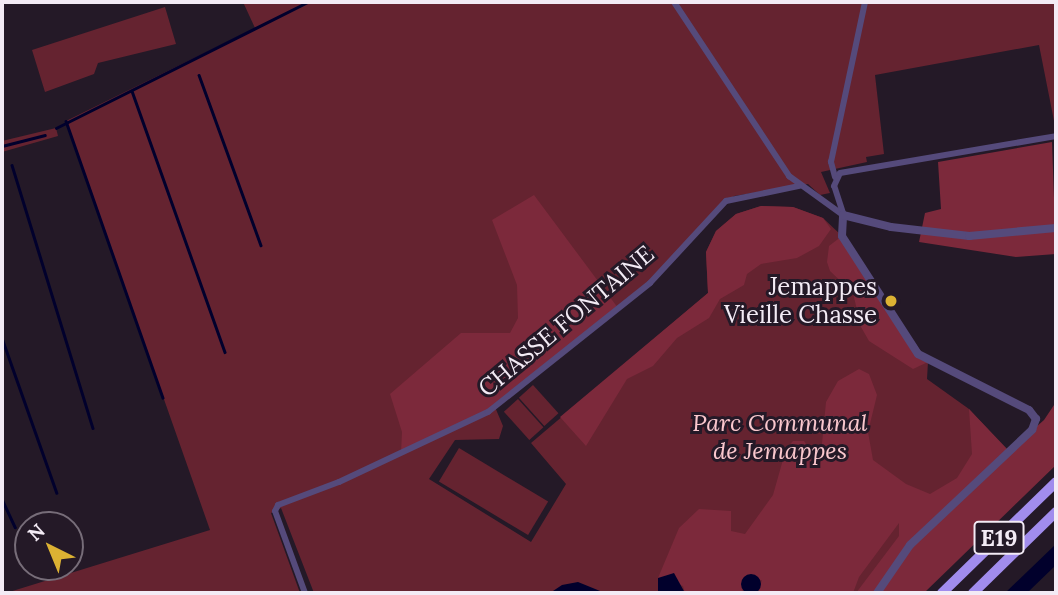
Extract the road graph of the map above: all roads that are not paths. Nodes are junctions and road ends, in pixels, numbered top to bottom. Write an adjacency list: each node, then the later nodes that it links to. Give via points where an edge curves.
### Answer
1 (674, 2): 5 (street)
2 (865, 2): 4 (street, via 831,162)
3 (1056, 136): 4 (street)
4 (835, 177): 6 (street)
5 (799, 186): 6 (street); 10 (street, CHASSE FONTAINE, via 726,201 650,283 488,412 339,482 278,505 275,511)
6 (843, 215): 7 (street, via 891,227 969,236); 11 (street, via 842,236 918,354 1029,410 1035,419 1032,430 910,545)
7 (1056, 228)
8 (1056, 482): 12 (highway, E19)
9 (1056, 512): 13 (highway, E19)
10 (305, 593)
11 (877, 593)
12 (942, 593)
13 (973, 593)

